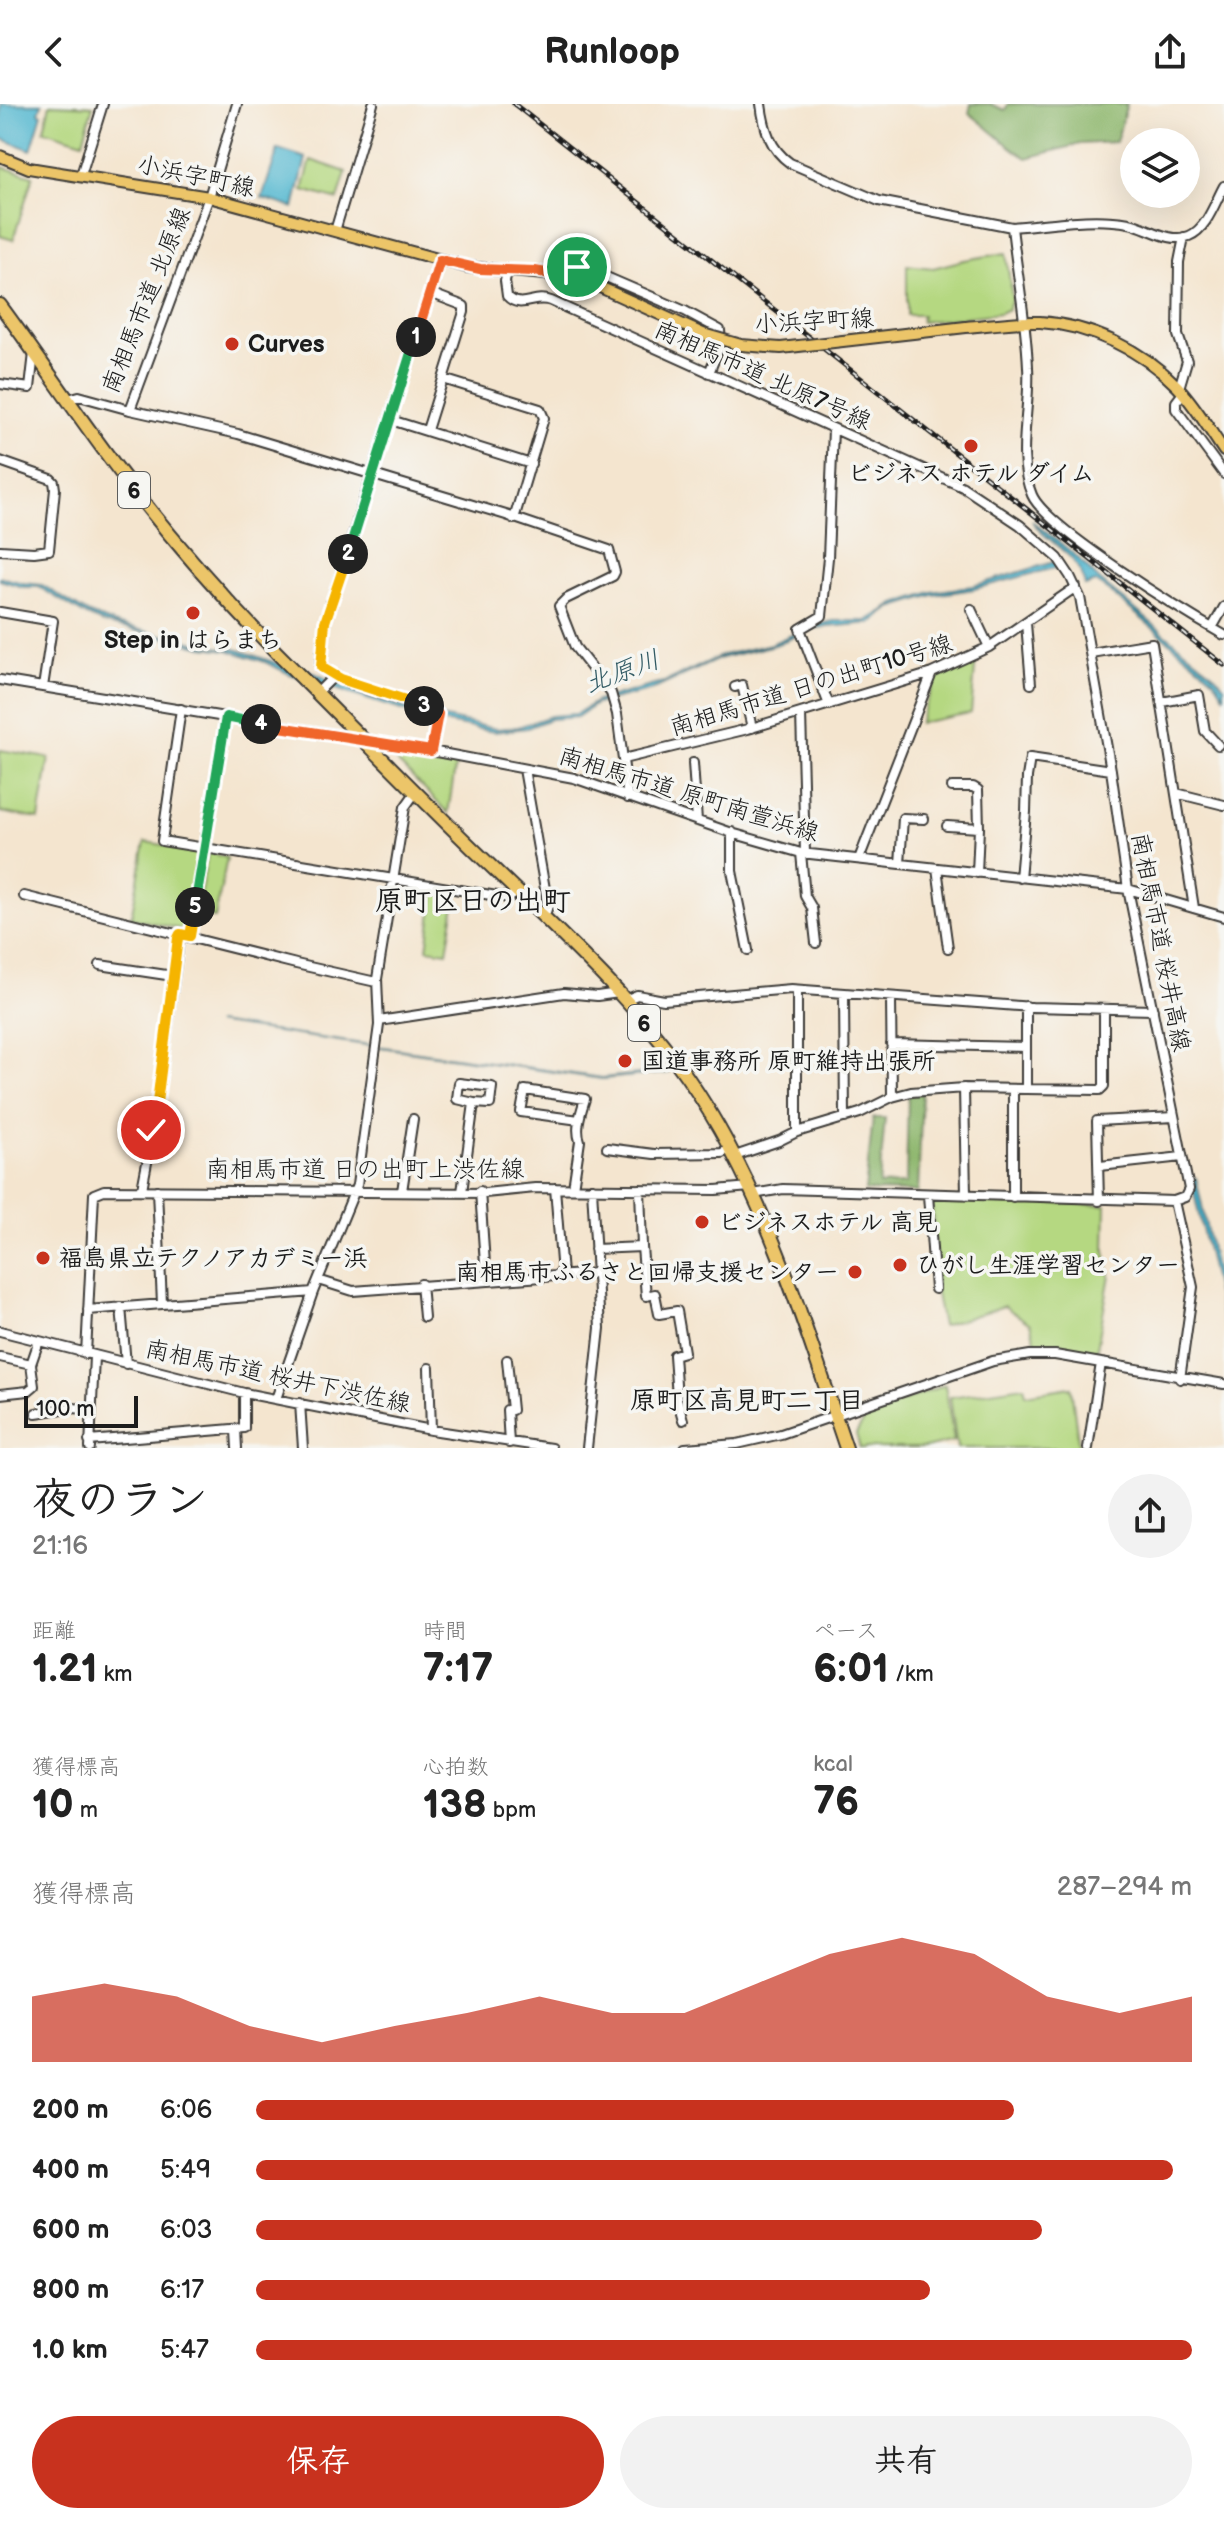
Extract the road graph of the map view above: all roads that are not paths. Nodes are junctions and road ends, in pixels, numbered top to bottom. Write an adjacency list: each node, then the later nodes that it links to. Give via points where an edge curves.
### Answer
1 (103, 104): 6 (street)
2 (237, 104): 8 (street, 南相馬市道 北原線)
3 (373, 104): 10 (street)
4 (761, 104): 9 (street, via 769,139 790,163 879,201)
5 (0, 156): 6 (main road, 小浜字町線, via 29,168)
6 (81, 175): 8 (main road, 小浜字町線)
7 (1224, 186): 11 (street, via 1200,228)
8 (209, 197): 10 (main road, 小浜字町線); 24 (street, 南相馬市道 北原線)
9 (1012, 227): 11 (street, via 1113,222); 17 (street)
10 (335, 231): 12 (main road, 小浜字町線)
11 (1184, 237): 22 (street, via 1178,335 1187,361)
12 (440, 260): 13 (main road, 小浜字町線); 15 (street)
13 (507, 272): 14 (main road, 小浜字町線); 19 (street, 南相馬市道 北原7号線, via 507,296 516,303 545,298)
14 (573, 278): 17 (main road, 小浜字町線, bridge, via 741,345 781,348); 19 (street, via 577,267 590,270 720,330 721,343)
15 (430, 293): 20 (street, via 464,306); 25 (street)
16 (0, 305): 18 (highway, 6)
17 (1023, 322): 22 (main road, 小浜字町線, via 1104,337 1134,352); 41 (street, via 1029,379 1026,461 1040,508 1095,552)
18 (34, 352): 21 (street, via 30,388); 23 (highway, 6)
19 (709, 373): 26 (street, 南相馬市道 北原7号線)
20 (443, 379): 27 (street); 30 (street, via 540,409 544,418)
21 (0, 384)
22 (1181, 390): 28 (main road, 小浜字町線); 31 (street, via 1176,409)
23 (68, 399): 24 (street, 南相馬市道 北原線, via 79,396); 47 (highway, 6, via 178,544 285,661)
24 (130, 410): 32 (street, via 238,434)
25 (391, 420): 27 (street); 32 (street)
26 (833, 429): 34 (street, 南相馬市道 北原7号線, via 963,487); 52 (street, via 822,616 801,632)
27 (427, 430): 30 (street)
28 (1224, 451)
29 (0, 461): 35 (street, via 51,479 55,489 49,550)
30 (531, 464): 33 (street)
31 (1224, 474)
32 (374, 475): 33 (street); 47 (street, via 325,622 320,664)
33 (514, 519): 60 (street, via 609,550 613,576 559,606 575,647 613,698)
34 (1020, 525): 36 (street, 南相馬市道 桜井高線, via 1058,558)
35 (0, 550)
36 (1076, 587): 40 (street, 南相馬市道 日の出町10号線); 44 (street, 南相馬市道 桜井高線)
37 (1224, 607): 41 (street)
38 (971, 609): 43 (street)
39 (0, 612): 49 (street, via 53,621)
40 (1026, 623): 43 (street, 南相馬市道 日の出町10号線); 48 (street)
41 (1212, 628): 42 (street)
42 (1224, 635)
43 (989, 647): 45 (street, 南相馬市道 日の出町10号線)
44 (1091, 653): 51 (street, via 1152,643); 63 (street, 南相馬市道 桜井高線)
45 (932, 673): 52 (street, 南相馬市道 日の出町10号線); 76 (street)
46 (0, 680): 49 (street, 南相馬市道 原町南萱浜線)
47 (324, 684): 57 (highway, 6); 59 (street, via 432,709 438,714)
48 (1031, 684)
49 (43, 687): 53 (street, 南相馬市道 原町南萱浜線)
50 (735, 687): 56 (street, via 742,685)
51 (1162, 702): 58 (street, via 1199,695 1205,731); 66 (street)
52 (829, 705): 54 (street, 南相馬市道 日の出町10号線)
53 (181, 709): 55 (street, 南相馬市道 原町南萱浜線); 74 (street, via 160,835 162,841)
54 (801, 714): 56 (street, 南相馬市道 日の出町10号線); 75 (street)
55 (226, 717): 57 (street, 南相馬市道 原町南萱浜線); 74 (street)
56 (752, 728): 60 (street, 南相馬市道 日の出町10号線)
57 (365, 741): 59 (street, 南相馬市道 原町南萱浜線); 65 (highway, 6)
58 (1218, 745)
59 (431, 751): 62 (street, 南相馬市道 原町南萱浜線)
60 (623, 759): 67 (street)
61 (693, 763): 70 (street)
62 (524, 769): 67 (street, 南相馬市道 原町南萱浜線, via 574,778); 87 (street, via 548,906)
63 (1111, 770): 81 (street, via 1030,758); 82 (street, 南相馬市道 桜井高線)
64 (952, 787): 72 (street, via 978,790)
65 (415, 793): 80 (street, via 405,807); 83 (highway, 6)
66 (1176, 793): 68 (street); 85 (street)
67 (628, 798): 70 (street, 南相馬市道 原町南萱浜線)
68 (1224, 805)
69 (924, 819): 77 (street, via 903,818)
70 (697, 821): 73 (street, 南相馬市道 原町南萱浜線)
71 (947, 826): 72 (street)
72 (979, 828): 79 (street)
73 (732, 832): 75 (street, 南相馬市道 原町南萱浜線); 91 (street, via 732,871)
74 (205, 848): 80 (street); 88 (street)
75 (803, 853): 76 (street, 南相馬市道 原町南萱浜線); 89 (street, via 805,896 812,908)
76 (859, 859): 77 (street, 南相馬市道 原町南萱浜線)
77 (900, 864): 78 (street, 南相馬市道 原町南萱浜線)
78 (937, 868): 79 (street, 南相馬市道 原町南萱浜線); 90 (street)
79 (977, 873): 81 (street, 南相馬市道 原町南萱浜線)
80 (393, 878): 83 (street, via 508,898); 94 (street)
81 (1020, 878): 82 (street, 南相馬市道 原町南萱浜線)
82 (1128, 889): 85 (street, 南相馬市道 原町南萱浜線); 101 (street, 南相馬市道 桜井高線)
83 (518, 892): 87 (highway, 6)
84 (24, 896): 88 (street)
85 (1194, 908): 86 (street, 南相馬市道 原町南萱浜線)
86 (1224, 917)
87 (544, 918): 97 (highway, 6)
88 (185, 935): 93 (street); 94 (street)
89 (816, 943)
90 (948, 948)
91 (748, 950)
92 (100, 965): 93 (street)
93 (173, 976): 122 (street)
94 (376, 982): 102 (street)
95 (797, 990): 96 (street); 97 (street, via 664,1000); 114 (street)
96 (844, 994): 98 (street); 111 (street)
97 (622, 997): 102 (street, via 556,994); 116 (highway, 6, via 687,1077)
98 (891, 998): 99 (street); 103 (street)
99 (1026, 1006): 100 (street); 104 (street)
100 (1104, 1010): 101 (street); 107 (street, via 1104,1086)
101 (1153, 1010): 110 (street, 南相馬市道 桜井高線)
102 (379, 1021): 126 (street)
103 (891, 1044): 104 (street); 108 (street)
104 (1025, 1047): 107 (street)
105 (964, 1088): 106 (street); 108 (street); 131 (street)
106 (1013, 1089): 107 (street); 132 (street)
107 (1026, 1089)
108 (892, 1097): 111 (street)
109 (474, 1103): 129 (street)
110 (1174, 1117): 117 (street, 南相馬市道 桜井高線); 118 (street, via 1097,1121)
111 (845, 1118): 114 (street)
112 (413, 1119): 127 (street)
113 (579, 1120): 113 (street, via 585,1099 525,1090 521,1112); 120 (street)
114 (797, 1132): 116 (street)
115 (607, 1148): 116 (street, via 654,1154)
116 (733, 1152): 125 (highway, 6)
117 (1182, 1157): 118 (street); 134 (street, 南相馬市道 桜井高線, via 1189,1189)
118 (1100, 1166): 133 (street)
119 (555, 1188): 120 (street, 南相馬市道 日の出町上渋佐線); 128 (street, 南相馬市道 日の出町上渋佐線); 138 (street)
120 (573, 1188): 121 (street, 南相馬市道 日の出町上渋佐線)
121 (592, 1188): 123 (street, 南相馬市道 日の出町上渋佐線); 136 (street)
122 (142, 1189): 124 (street, 南相馬市道 日の出町上渋佐線); 146 (street, 南相馬市道 日の出町上渋佐線, via 94,1194)
123 (640, 1189): 125 (street, 南相馬市道 日の出町上渋佐線); 135 (street)
124 (157, 1190): 126 (street, 南相馬市道 日の出町上渋佐線); 144 (street)
125 (751, 1190): 130 (street, 南相馬市道 日の出町上渋佐線); 165 (highway, 6)
126 (355, 1191): 127 (street, 南相馬市道 日の出町上渋佐線); 140 (street)
127 (402, 1191): 129 (street, 南相馬市道 日の出町上渋佐線)
128 (480, 1191): 129 (street, 南相馬市道 日の出町上渋佐線); 139 (street)
129 (462, 1192)
130 (928, 1195): 131 (street, 南相馬市道 日の出町上渋佐線); 142 (street)
131 (966, 1195): 132 (street, 南相馬市道 日の出町上渋佐線)
132 (1013, 1197): 133 (street, 南相馬市道 日の出町上渋佐線)
133 (1099, 1201): 134 (street, 南相馬市道 日の出町上渋佐線)
134 (1174, 1201): 157 (street, via 1193,1287)
135 (642, 1247): 136 (street); 166 (street, via 646,1296 655,1294 659,1314 677,1311 684,1352 674,1355)
136 (595, 1249): 137 (street)
137 (596, 1273): 138 (street); 174 (street, via 600,1328)
138 (562, 1274): 139 (street)
139 (486, 1279): 141 (street)
140 (318, 1280): 141 (street, via 353,1291); 143 (street)
141 (421, 1284): 147 (street)
142 (935, 1289)
143 (313, 1292): 144 (street); 161 (street)
144 (162, 1304): 145 (street)
145 (121, 1307): 146 (street); 155 (street)
146 (88, 1310): 150 (street, 南相馬市道 日の出町上渋佐線)
147 (424, 1317)
148 (0, 1331): 149 (street, 南相馬市道 桜井下渋佐線)
149 (39, 1341): 150 (street, 南相馬市道 桜井下渋佐線); 154 (street)
150 (90, 1355): 155 (street, 南相馬市道 桜井下渋佐線); 163 (street, 南相馬市道 日の出町上渋佐線)
151 (0, 1357): 154 (street)
152 (507, 1360): 169 (street)
153 (1101, 1363): 157 (street); 165 (street, via 1030,1355 975,1366); 177 (street)
154 (31, 1364): 160 (street, via 34,1386)
155 (126, 1364): 159 (street, 南相馬市道 桜井下渋佐線)
156 (429, 1368): 168 (street)
157 (1180, 1379): 158 (street)
158 (1224, 1384)
159 (244, 1393): 161 (street, 南相馬市道 桜井下渋佐線); 167 (street, via 244,1428)
160 (0, 1394)
161 (276, 1399): 162 (street, 南相馬市道 桜井下渋佐線)
162 (300, 1403): 168 (street, 南相馬市道 桜井下渋佐線); 172 (street)
163 (90, 1409): 164 (street); 170 (street, 南相馬市道 日の出町上渋佐線)
164 (36, 1413)
165 (835, 1415): 175 (street, via 756,1440); 176 (highway, 6)
166 (683, 1420)
167 (236, 1430): 170 (street); 171 (street)
168 (431, 1430): 169 (street, 南相馬市道 桜井下渋佐線)
169 (509, 1443): 173 (street, 南相馬市道 桜井下渋佐線)
170 (90, 1445)
171 (237, 1448)
172 (303, 1448)
173 (551, 1448)
174 (587, 1448)
175 (685, 1448)
176 (846, 1448)
177 (1088, 1448)

